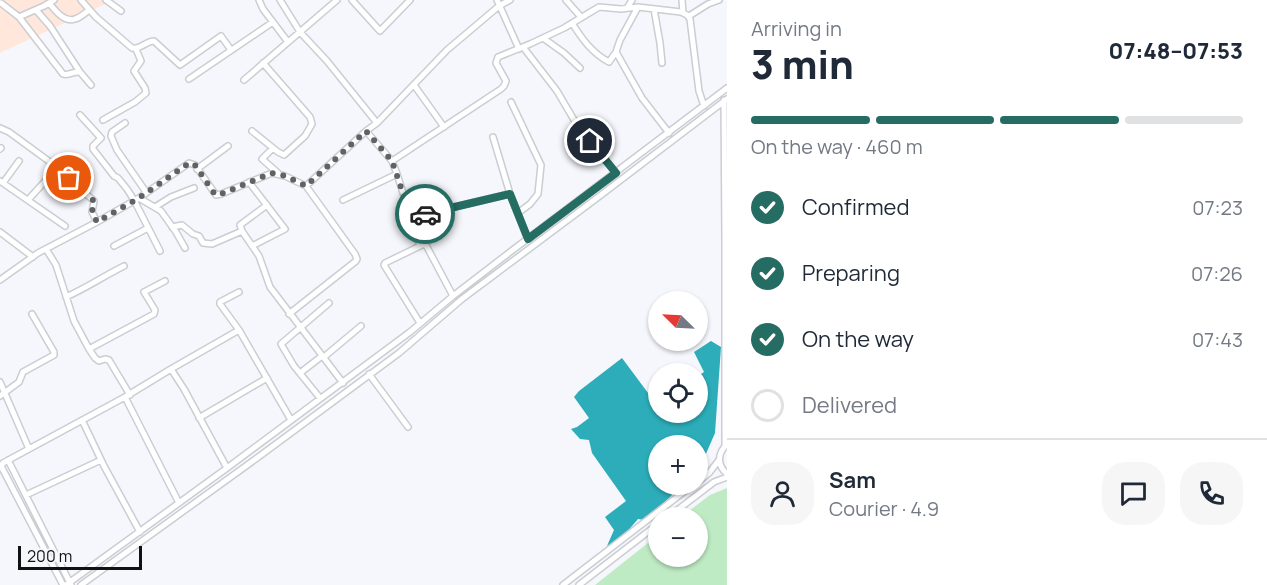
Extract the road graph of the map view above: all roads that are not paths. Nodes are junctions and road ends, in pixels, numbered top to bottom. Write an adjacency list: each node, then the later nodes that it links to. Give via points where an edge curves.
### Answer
1 (81, 0): 21 (street)
2 (106, 0): 22 (street)
3 (259, 0): 26 (street)
4 (280, 0): 28 (street)
5 (337, 0): 28 (street)
6 (352, 0): 7 (street, via 380,31)
7 (410, 0)
8 (510, 0): 15 (street)
9 (566, 0): 25 (street)
10 (632, 0): 18 (street)
11 (682, 0): 23 (street)
12 (719, 0): 23 (street)
13 (52, 2): 20 (street); 21 (street, via 59,15 71,20)
14 (1, 3): 24 (street)
15 (498, 3): 31 (street); 42 (street)
16 (600, 3): 18 (street); 25 (street)
17 (638, 7): 18 (street); 19 (street); 34 (street)
18 (627, 8)
19 (654, 9): 23 (street); 36 (street)
20 (36, 10): 24 (street); 38 (street)
21 (89, 10): 32 (street)
22 (121, 11)
23 (686, 15): 46 (street)
24 (19, 16): 38 (street, via 61,72)
25 (581, 17): 27 (street)
26 (273, 22): 30 (street); 33 (street)
27 (572, 23): 29 (street); 34 (street, via 584,42 607,61)
28 (300, 32): 30 (street); 50 (street)
29 (543, 38): 31 (street); 37 (street)
30 (288, 42): 35 (street)
31 (521, 48): 51 (street, via 496,60 506,81 504,86); 63 (street, via 557,90 577,125)
32 (136, 49): 33 (street, via 154,41 180,65 221,36); 48 (street, via 141,61 134,71 145,95)
33 (231, 50): 39 (street)
34 (616, 52): 55 (street, via 642,98)
35 (263, 63): 40 (street); 58 (street, via 312,124 284,155)
36 (662, 63)
37 (580, 68)
38 (80, 72): 41 (street)
39 (189, 79)
40 (244, 80)
41 (92, 85)
42 (414, 85): 50 (street); 51 (street)
43 (725, 90): 44 (street); 46 (street)
44 (725, 100): 99 (street); 123 (street)
45 (510, 102): 77 (street, via 541,165 538,194)
46 (704, 106): 55 (street)
47 (80, 116): 72 (street, via 101,138 93,149)
48 (103, 120)
49 (125, 123): 70 (street, via 111,136)
50 (377, 123): 54 (street)
51 (444, 127): 60 (street)
52 (0, 128): 61 (street)
53 (252, 131): 58 (street)
54 (366, 131): 60 (street); 68 (street)
55 (669, 133): 63 (street)
56 (493, 137): 71 (street)
57 (228, 146): 62 (street)
58 (273, 148): 64 (street, via 262,159)
59 (19, 161): 66 (street)
60 (392, 161): 65 (street)
61 (57, 168): 73 (street); 79 (street, via 94,201 92,212)
62 (198, 169): 67 (street, via 216,195); 70 (street, via 189,163)
63 (616, 173): 85 (street)
64 (279, 174): 67 (street); 68 (street)
65 (397, 174): 74 (street); 78 (street)
66 (1, 182): 73 (street)
67 (249, 182): 75 (street)
68 (306, 186): 102 (street, via 357,259)
69 (194, 188): 76 (street)
70 (146, 192): 72 (street)
71 (510, 194): 77 (street); 78 (street)
72 (136, 199): 76 (street); 79 (street); 82 (street)
73 (28, 200): 80 (street)
74 (343, 200)
75 (267, 206): 83 (street, via 240,225); 87 (street, via 285,229)
76 (156, 207): 81 (street)
77 (518, 213): 85 (street)
78 (411, 217): 88 (street)
79 (97, 222): 90 (street)
80 (65, 226)
81 (172, 227): 83 (street, via 182,225 203,243 212,244); 89 (street)
82 (148, 228): 86 (street); 91 (street)
83 (242, 231): 87 (street)
84 (0, 232): 92 (street)
85 (528, 239): 97 (street)
86 (114, 246)
87 (252, 246): 102 (street, via 260,256 270,287)
88 (420, 246): 97 (street, via 427,247); 103 (street, via 384,265)
89 (185, 248)
90 (46, 249): 92 (street); 98 (street)
91 (160, 251)
92 (33, 256): 94 (street)
93 (124, 266): 98 (street)
94 (0, 279)
95 (165, 280): 107 (street, via 144,292 154,314)
96 (239, 292): 106 (street, via 219,304)
97 (455, 294): 99 (street); 103 (street)
98 (66, 297): 107 (street)
99 (462, 299): 111 (street)
100 (329, 303): 105 (street)
101 (33, 314): 116 (street, via 54,355 23,372 19,382)
102 (289, 314): 105 (street)
103 (420, 323): 114 (street)
104 (361, 326): 108 (street)
105 (300, 328): 108 (street); 110 (street, via 281,344)
106 (239, 330): 109 (street); 112 (street)
107 (89, 349): 117 (street, via 99,361 109,360)
108 (323, 356): 110 (street); 114 (street)
109 (171, 369): 117 (street); 119 (street)
110 (300, 374): 118 (street)
111 (369, 374): 115 (street); 122 (street)
112 (267, 378): 119 (street); 121 (street)
113 (0, 382): 116 (street)
114 (342, 382): 115 (street); 118 (street)
115 (348, 389): 139 (street)
116 (3, 394): 124 (street)
117 (127, 396): 120 (street); 134 (street)
118 (320, 398): 121 (street)
119 (199, 418): 129 (street)
120 (82, 420): 124 (street); 126 (street)
121 (291, 420): 129 (street)
122 (408, 427)
123 (726, 445): 127 (street)
124 (29, 449): 125 (street)
125 (8, 460): 128 (street); 132 (street)
126 (101, 460): 132 (street); 136 (street)
127 (719, 460): 130 (street); 131 (street)
128 (1, 465): 138 (street)
129 (227, 468): 134 (street)
130 (708, 474)
131 (727, 476): 135 (street)
132 (26, 495): 138 (street)
133 (680, 495): 140 (street)
134 (179, 503): 136 (street)
135 (681, 507)
136 (140, 532): 138 (street)
137 (648, 532): 141 (street)
138 (68, 584)
139 (81, 585)
140 (563, 585)
141 (579, 585)

